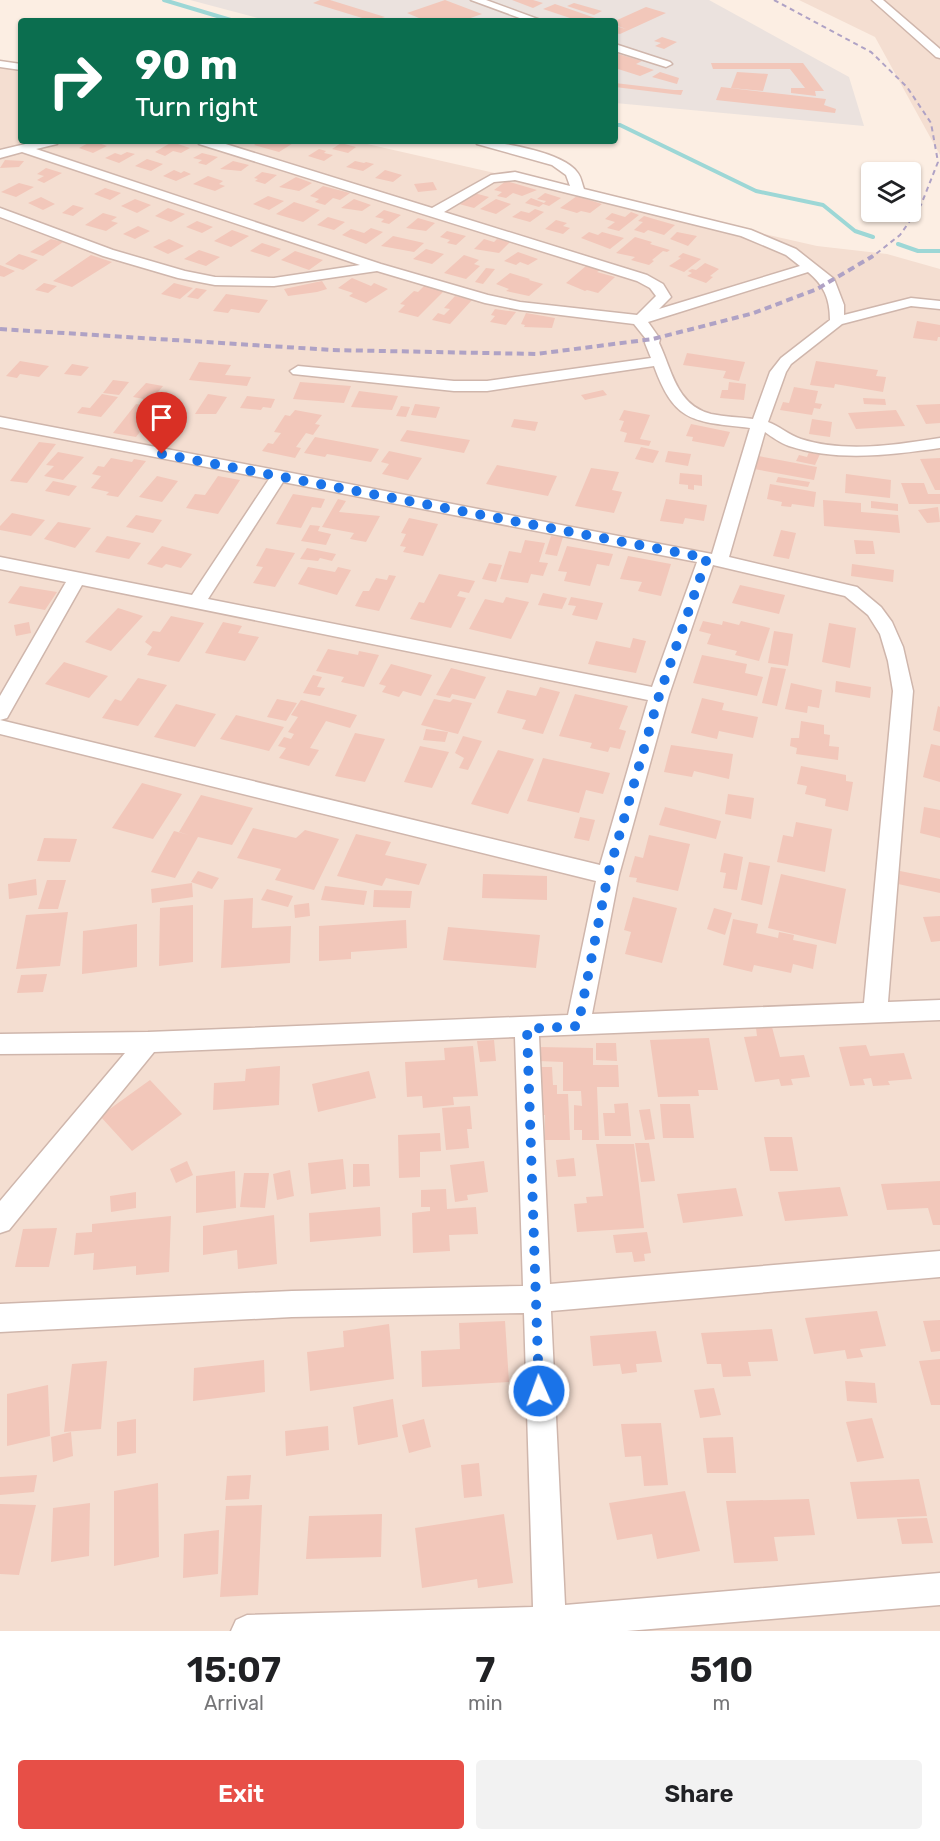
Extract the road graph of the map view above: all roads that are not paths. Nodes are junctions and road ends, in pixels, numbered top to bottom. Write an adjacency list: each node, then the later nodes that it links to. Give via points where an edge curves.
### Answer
1 (476, 0): 3 (street)
2 (877, 0): 5 (street)
3 (529, 18)
4 (618, 48): 7 (street)
5 (940, 55)
6 (0, 64): 8 (street)
7 (666, 64)
8 (18, 67)
9 (42, 144): 12 (street)
10 (213, 144): 16 (street)
11 (492, 144): 14 (street, via 556,162 572,173)
12 (24, 149): 13 (street); 17 (street)
13 (0, 154)
14 (579, 192): 16 (street, via 502,177 491,179); 18 (street, via 746,233 791,252)
15 (0, 212): 17 (street, via 108,253 215,281 274,282)
16 (435, 212): 20 (street, via 654,283 664,297)
17 (378, 267): 20 (street, via 485,299)
18 (811, 267): 20 (street); 21 (street, via 829,282 837,305)
19 (940, 305): 21 (street, via 911,302)
20 (639, 320): 22 (street, via 653,339)
21 (837, 321): 25 (street, via 786,361)
22 (661, 361): 23 (street, via 487,386); 25 (street, via 675,397 688,410 718,421)
23 (298, 371)
24 (0, 423): 27 (street)
25 (759, 424): 26 (street, via 794,442 829,449 872,451); 28 (street)
26 (940, 443)
27 (278, 477): 28 (street); 31 (street)
28 (713, 560): 32 (street); 37 (street, via 850,591 868,602 881,617 891,639 903,691)
29 (0, 563): 30 (street)
30 (77, 579): 31 (street); 33 (street)
31 (196, 603): 32 (street)
32 (659, 696): 35 (street)
33 (0, 713)
34 (0, 728): 35 (street)
35 (608, 875): 38 (street)
36 (940, 1010): 37 (street)
37 (875, 1013): 38 (street)
38 (578, 1026): 39 (street)
39 (527, 1029): 40 (street); 44 (street)
40 (148, 1042): 41 (street); 42 (street)
41 (0, 1044)
42 (0, 1221)
43 (940, 1263): 44 (street)
44 (536, 1299): 45 (street, via 292,1304); 47 (street)
45 (0, 1318)
46 (940, 1589): 47 (street)
47 (549, 1627): 48 (street)
48 (247, 1631)

